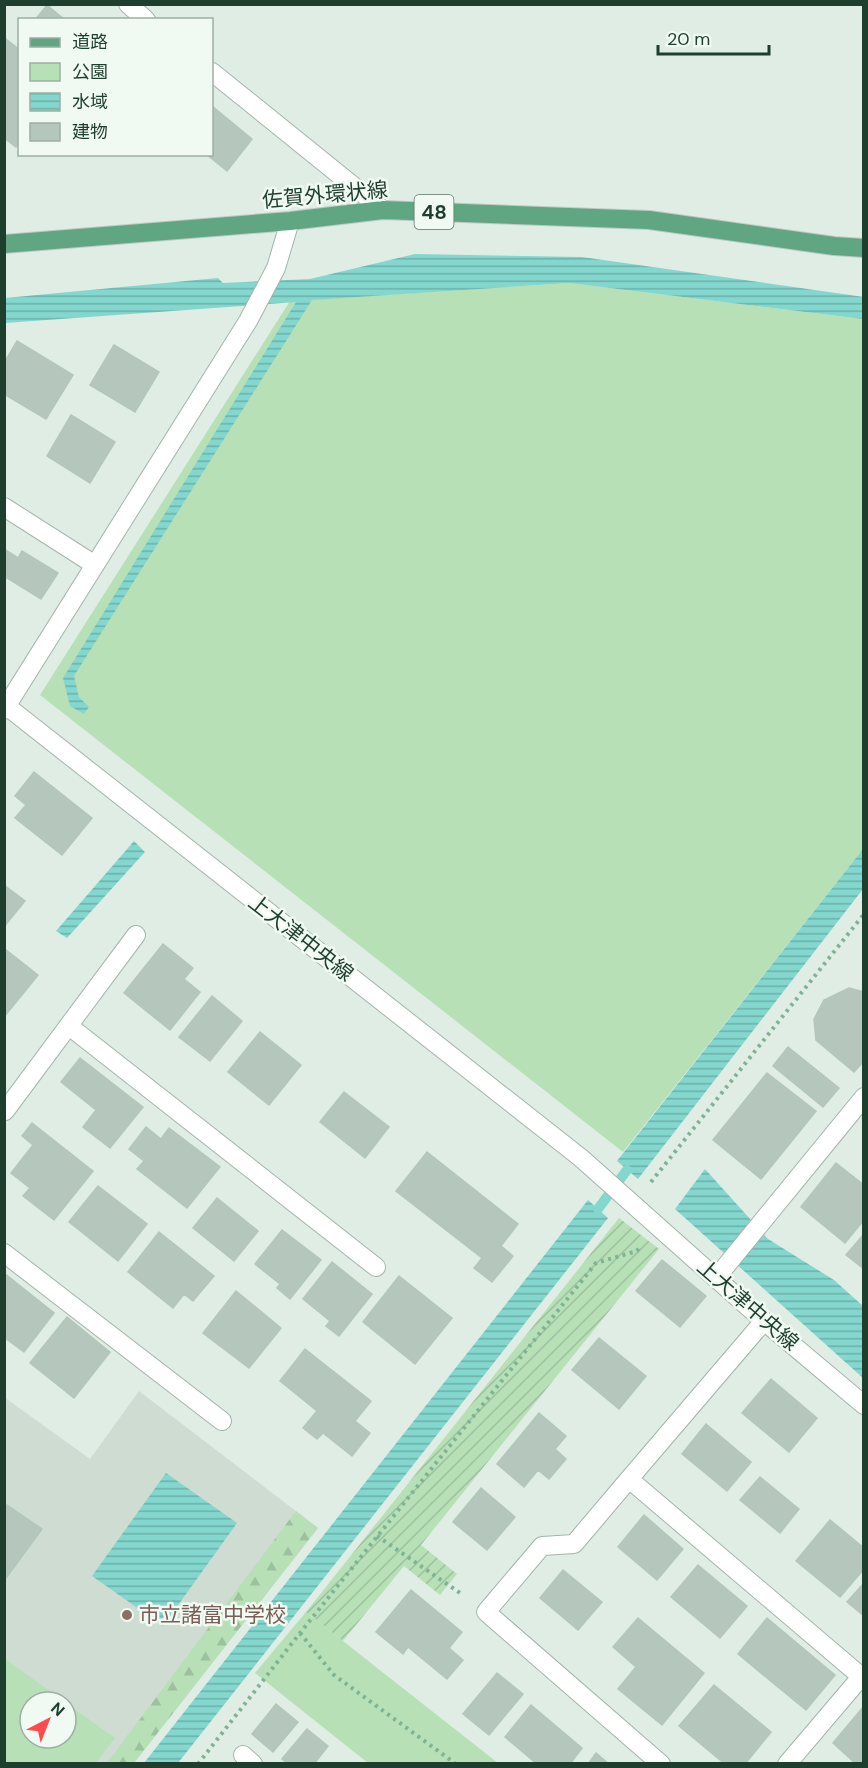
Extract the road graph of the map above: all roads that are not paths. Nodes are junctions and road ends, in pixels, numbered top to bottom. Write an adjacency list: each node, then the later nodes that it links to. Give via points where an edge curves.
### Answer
1 (128, 4): 2 (street)
2 (144, 18)
3 (213, 73): 4 (street)
4 (383, 210): 5 (main road, 佐賀外環状線 / 48); 7 (main road, 佐賀外環状線 / 48, via 649,220)
5 (290, 221): 6 (main road, 佐賀外環状線 / 48); 9 (street, via 276,268 248,321)
6 (4, 244)
7 (864, 248)
8 (4, 507): 9 (street)
9 (95, 565): 10 (street)
10 (5, 707): 17 (street, 上大津中央線, via 597,1172)
11 (136, 935): 12 (street)
12 (69, 1026): 14 (street); 16 (street)
13 (864, 1097): 17 (street)
14 (5, 1112)
15 (4, 1253): 20 (street)
16 (376, 1267)
17 (716, 1278): 18 (street, 上大津中央線)
18 (764, 1321): 19 (street, 上大津中央線); 21 (street)
19 (864, 1405)
20 (222, 1421)
21 (629, 1479): 22 (street); 23 (street, via 574,1544 542,1546 486,1612)
22 (862, 1678): 24 (street)
23 (661, 1764)
24 (788, 1764)

